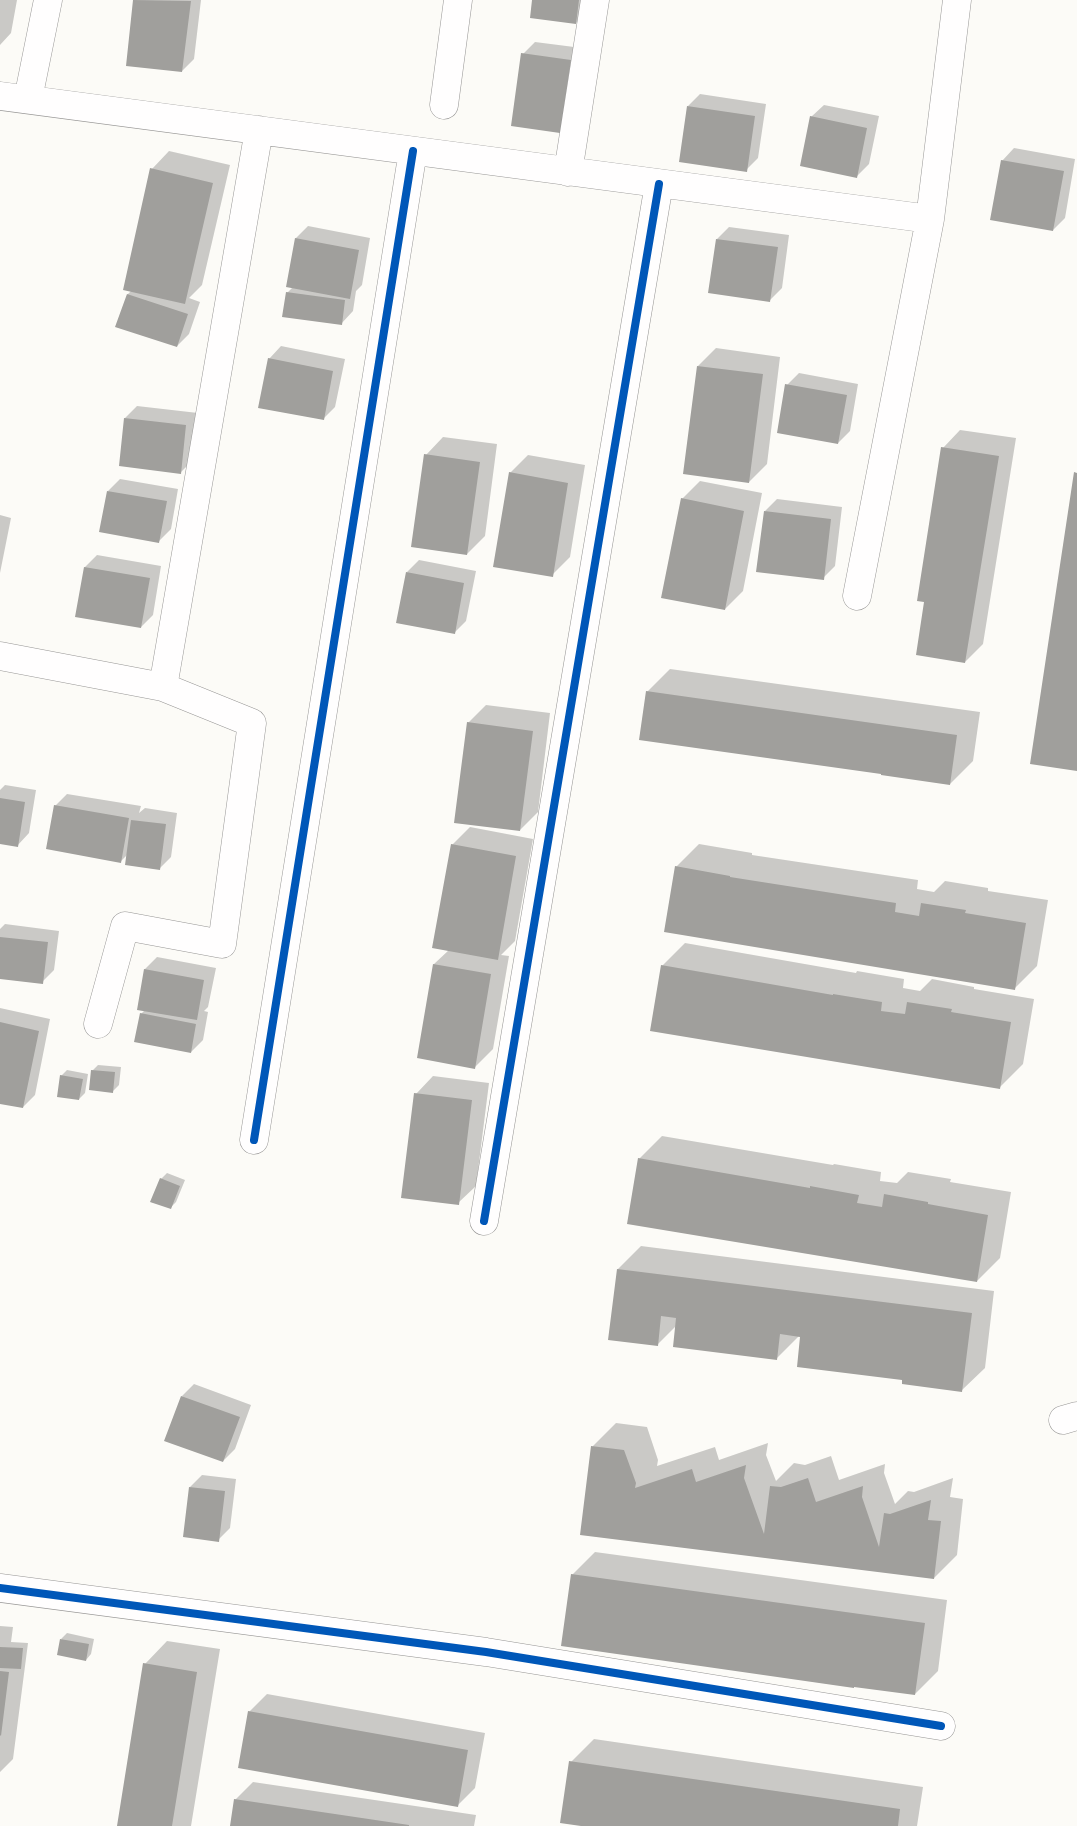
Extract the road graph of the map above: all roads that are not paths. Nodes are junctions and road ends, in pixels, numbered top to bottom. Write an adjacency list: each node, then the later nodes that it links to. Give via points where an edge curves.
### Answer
1 (48, 0): 6 (street)
2 (458, 0): 7 (street)
3 (595, 0): 10 (street)
4 (956, 0): 12 (street)
5 (0, 96): 6 (street)
6 (28, 99): 8 (street)
7 (444, 105)
8 (259, 130): 9 (street); 15 (street)
9 (412, 151): 10 (street); 17 (street)
10 (568, 172): 11 (street)
11 (660, 184): 12 (street); 18 (street)
12 (930, 220): 13 (street)
13 (857, 596)
14 (0, 656): 15 (street)
15 (163, 687): 16 (street, via 252,723 222,944 125,926)
16 (98, 1024)
17 (254, 1140)
18 (484, 1222)
19 (0, 1588): 20 (street, via 486,1652)
20 (941, 1726)

